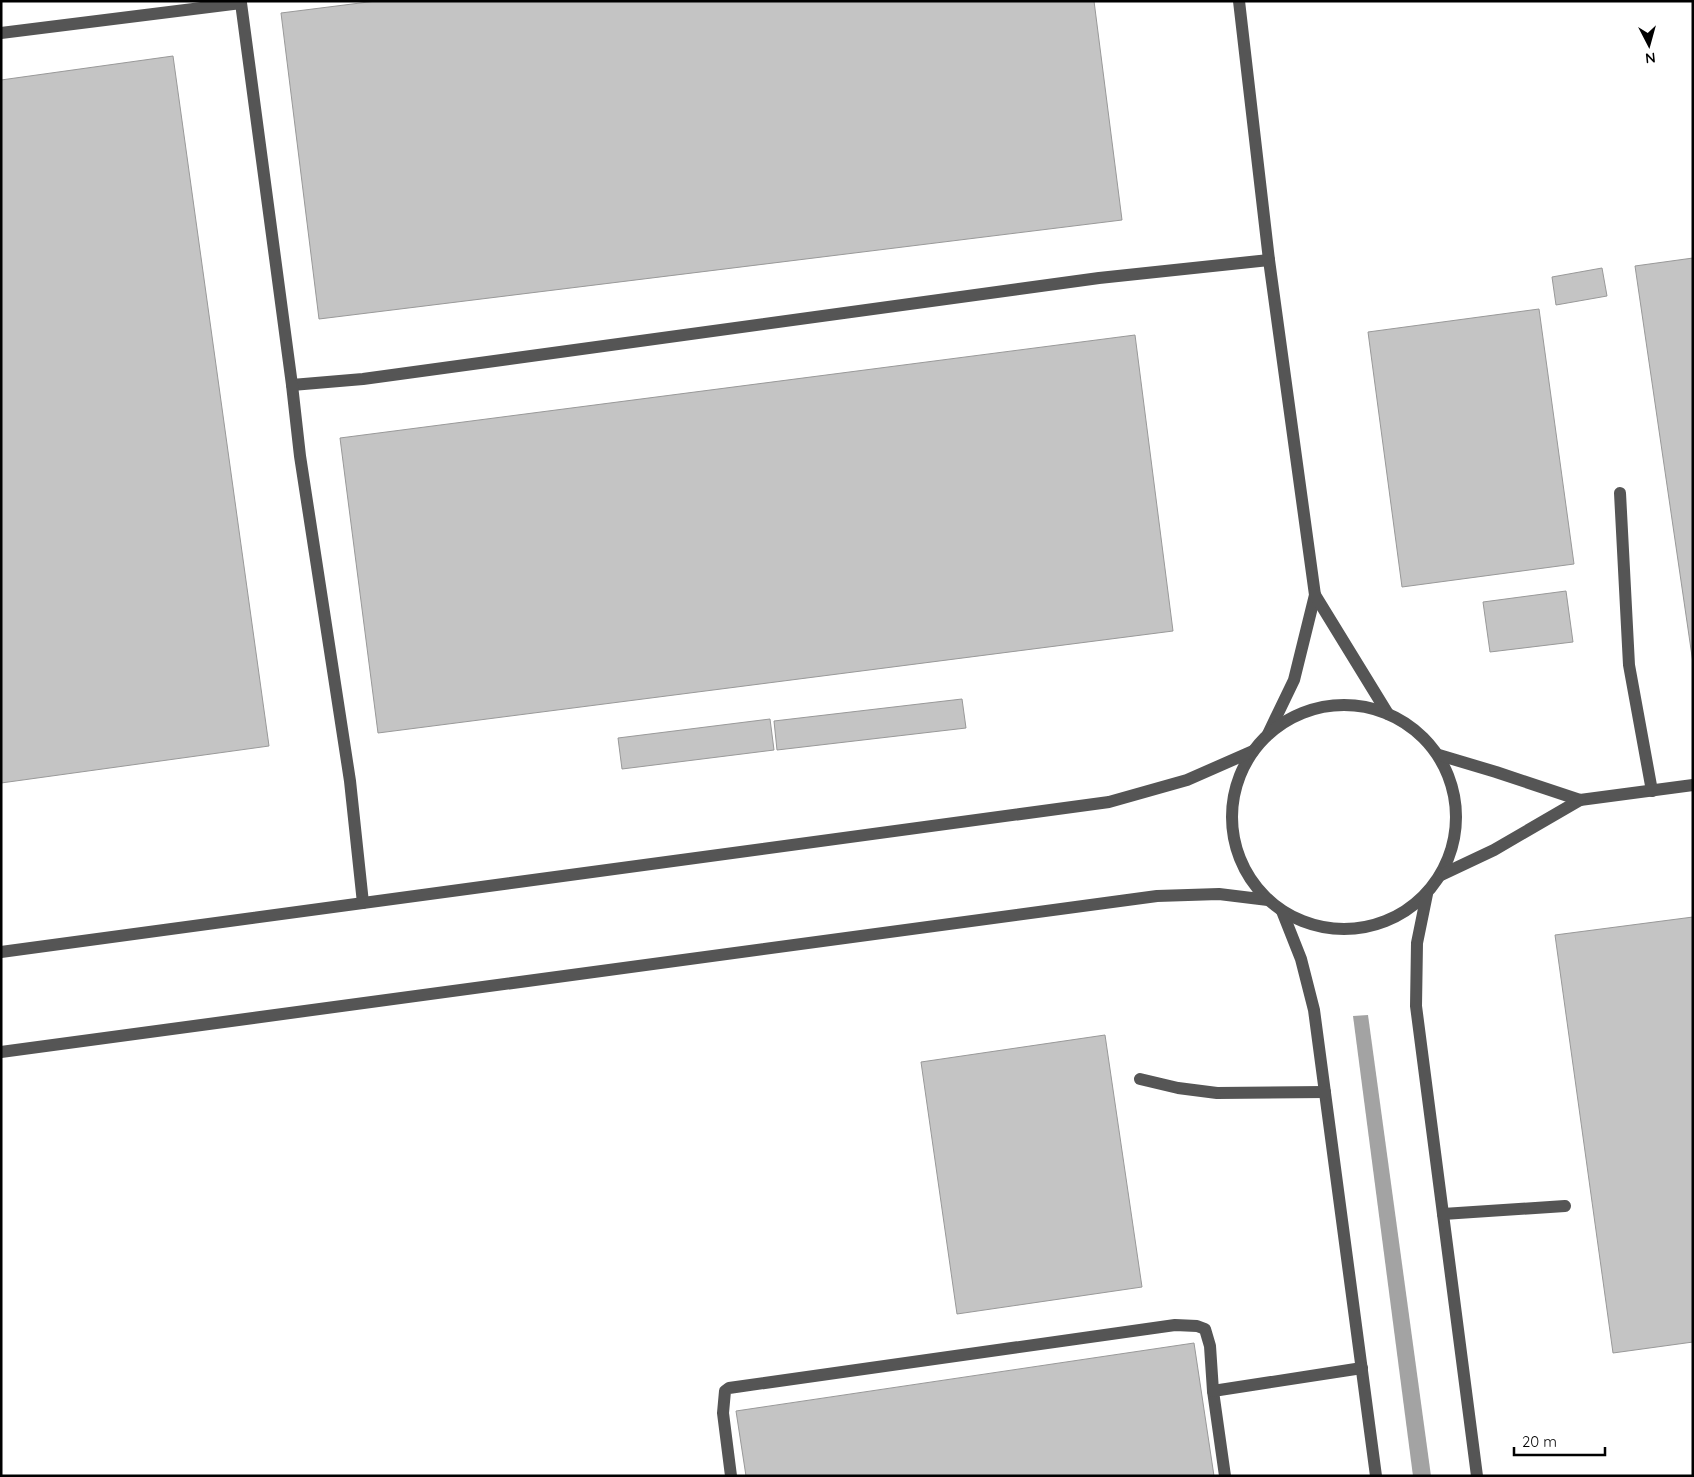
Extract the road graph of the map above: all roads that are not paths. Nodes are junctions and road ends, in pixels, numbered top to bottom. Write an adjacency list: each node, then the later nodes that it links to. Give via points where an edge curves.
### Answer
1 (1239, 1): 4 (street)
2 (241, 2): 3 (street); 5 (street)
3 (1, 33)
4 (1269, 260): 5 (street, via 1099,278); 7 (street)
5 (292, 386): 18 (street, via 350,781)
6 (1620, 493): 13 (street, via 1629,665)
7 (1315, 595): 8 (street); 9 (street, via 1294,680)
8 (1388, 714): 9 (street, via 1360,707 1325,707 1304,712); 11 (street, via 1407,724)
9 (1268, 734): 10 (street)
10 (1253, 751): 17 (street, via 1235,788 1232,829 1244,868); 18 (street, via 1187,780 1109,802)
11 (1439, 755): 14 (street); 15 (street, via 1449,774 1457,815 1456,836)
12 (1693, 785): 13 (street)
13 (1652, 791): 14 (street)
14 (1580, 800): 15 (street, via 1494,850)
15 (1441, 876): 16 (street)
16 (1427, 894): 19 (street, via 1390,920 1346,930 1323,928); 25 (street, via 1417,943 1416,1006)
17 (1268, 900): 19 (street); 21 (street, via 1219,894 1157,896)
18 (363, 903): 20 (street)
19 (1282, 911): 23 (street, via 1301,959 1314,1010)
20 (1, 952)
21 (1, 1052)
22 (1140, 1079): 23 (street, via 1217,1093)
23 (1325, 1092): 26 (street)
24 (1565, 1206): 25 (street)
25 (1443, 1214): 31 (street)
26 (1362, 1368): 27 (street); 30 (street)
27 (1214, 1391): 28 (street, via 1210,1346 1205,1329 1175,1325 729,1388 725,1391 723,1413); 29 (street)
28 (731, 1476)
29 (1225, 1476)
30 (1376, 1476)
31 (1476, 1476)

